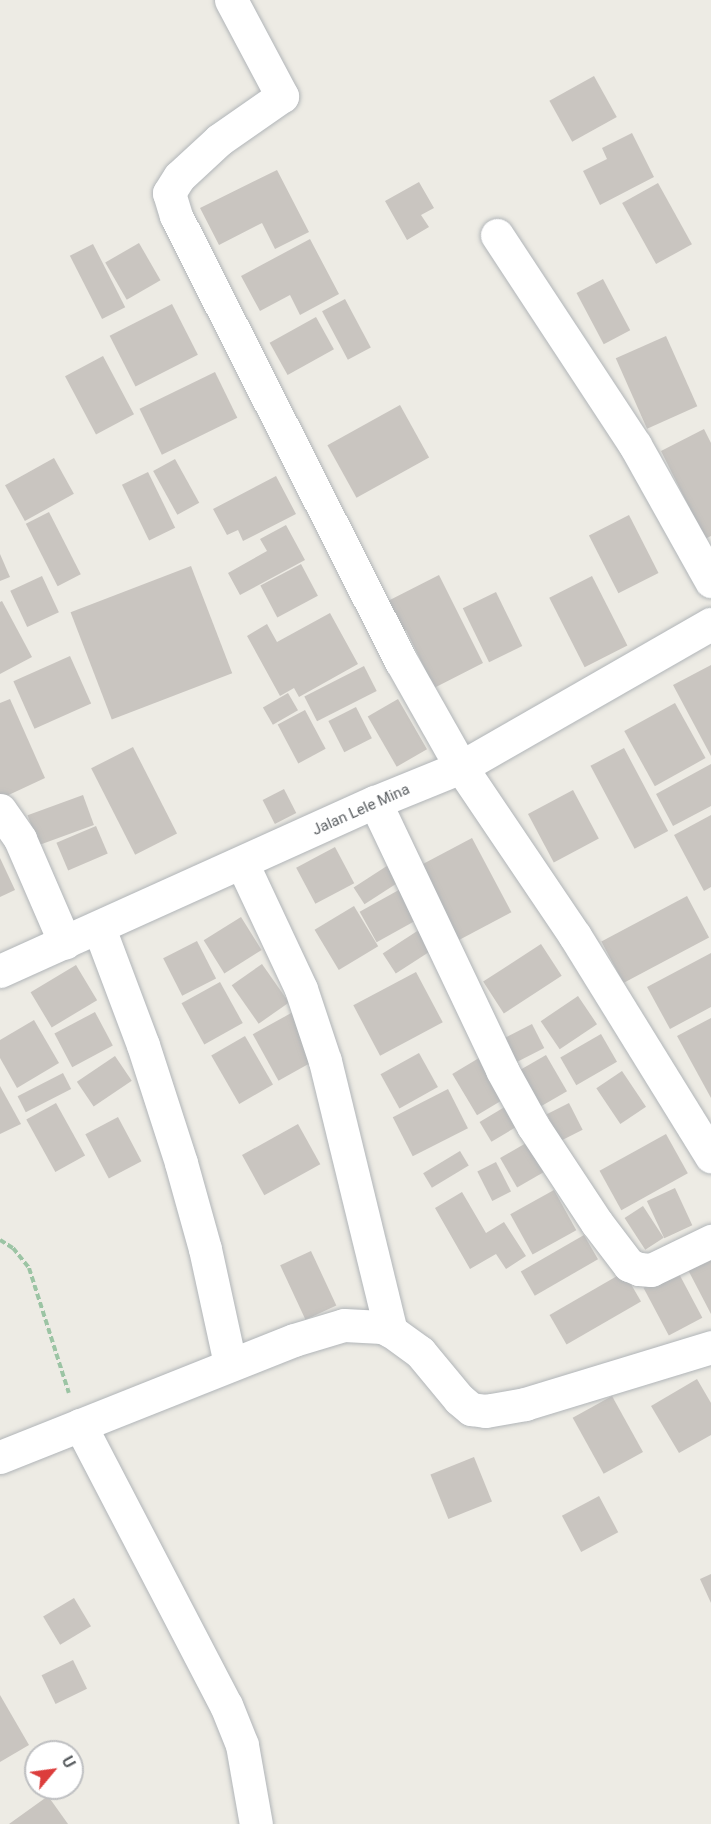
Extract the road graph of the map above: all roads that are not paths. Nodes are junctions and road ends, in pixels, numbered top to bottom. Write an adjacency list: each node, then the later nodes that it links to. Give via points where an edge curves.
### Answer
1 (231, 0): 5 (street, via 282,96 219,140 179,177 169,193 176,216 401,661)
2 (497, 235): 3 (street, via 635,445)
3 (711, 581)
4 (711, 624): 5 (street, Jalan Lele Mina)
5 (461, 767): 6 (street, Jalan Lele Mina); 12 (street, via 575,936)
6 (375, 802): 8 (street, Jalan Lele Mina); 13 (street, via 502,1070 533,1126 603,1232 629,1265 645,1270)
7 (0, 810): 10 (street, via 20,839)
8 (242, 863): 9 (street, Jalan Lele Mina); 14 (street, via 301,989 326,1061)
9 (99, 928): 10 (street, Jalan Lele Mina); 16 (street, via 181,1163)
10 (65, 943): 11 (street, Jalan Lele Mina)
11 (0, 972)
12 (711, 1156)
13 (711, 1241)
14 (391, 1331): 15 (street, via 420,1352 459,1400 471,1409 485,1411 525,1404); 16 (street, via 344,1325)
15 (711, 1347)
16 (230, 1364): 17 (street)
17 (80, 1425): 18 (street); 19 (street, via 226,1705 242,1745)
18 (0, 1457)
19 (256, 1824)

